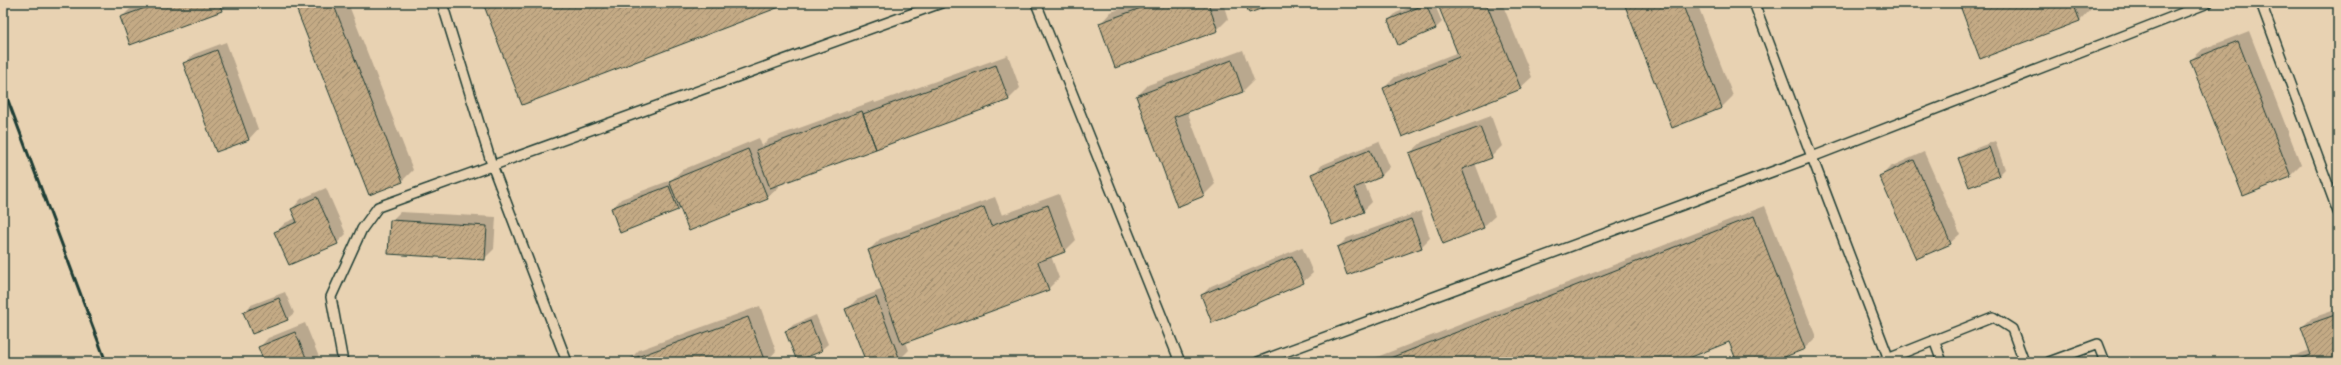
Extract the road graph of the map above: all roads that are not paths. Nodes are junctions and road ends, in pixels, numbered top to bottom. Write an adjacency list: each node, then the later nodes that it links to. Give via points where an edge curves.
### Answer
1 (442, 3): 8 (lane)
2 (941, 3): 8 (lane)
3 (1036, 3): 14 (lane)
4 (1754, 3): 7 (lane)
5 (2208, 3): 7 (lane)
6 (2261, 3): 9 (lane)
7 (1812, 158): 11 (lane); 15 (lane)
8 (492, 165): 12 (lane, via 378,207 362,229 331,297); 13 (lane)
9 (2338, 212)
10 (1934, 340): 11 (lane); 16 (lane); 17 (lane, via 1993,317 2012,329)
11 (1886, 361)
12 (343, 362)
13 (567, 362)
14 (1180, 362)
15 (1258, 362)
16 (1942, 362)
17 (2024, 362)
18 (2049, 362): 19 (lane, via 2098,344)
19 (2105, 362)

